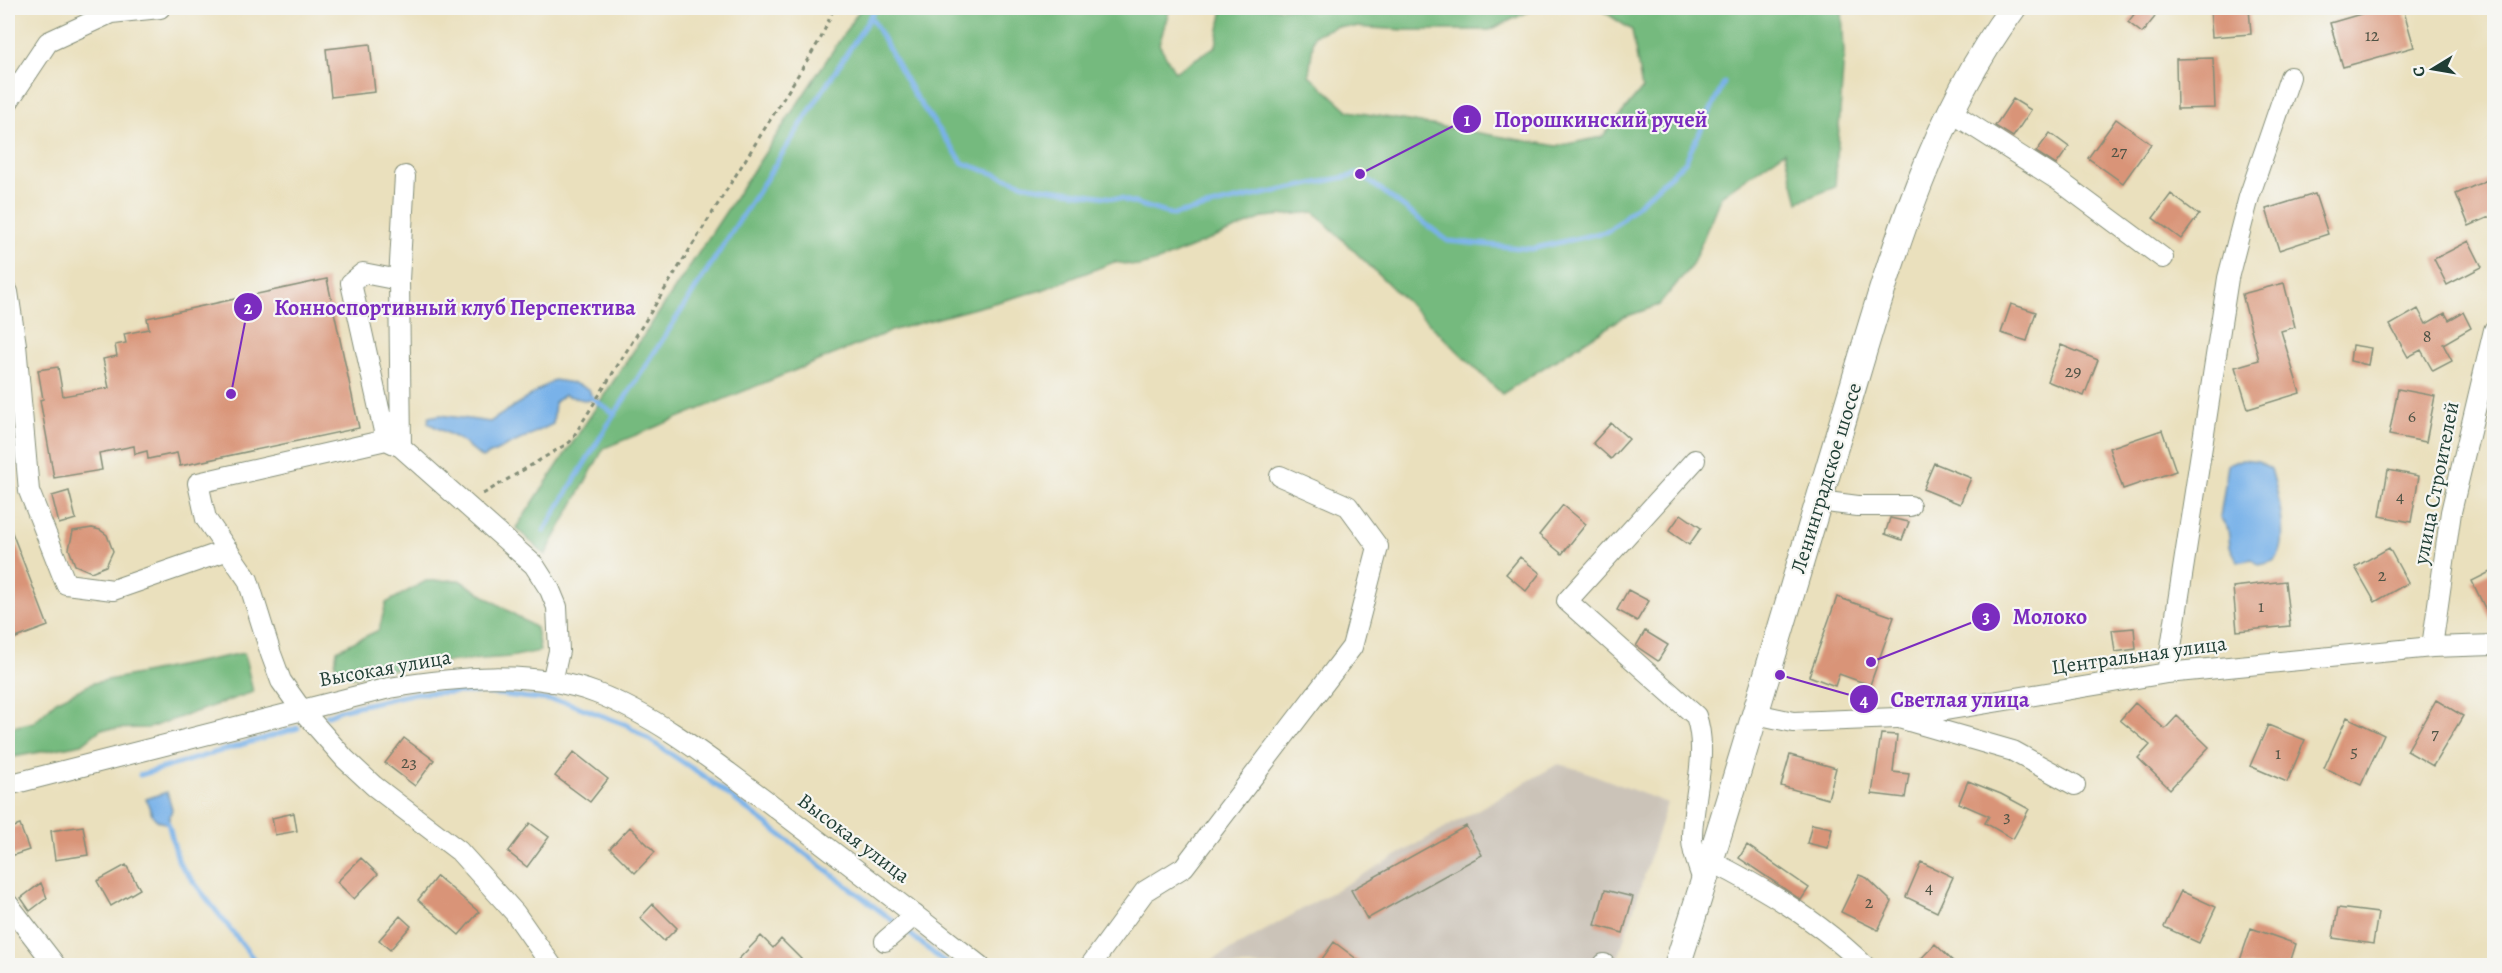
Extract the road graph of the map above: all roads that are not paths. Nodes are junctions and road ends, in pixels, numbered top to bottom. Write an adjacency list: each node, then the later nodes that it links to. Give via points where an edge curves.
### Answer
1 (160, 8): 4 (street, via 111,13 48,42)
2 (2013, 8): 5 (main road, Ленинградское шоссе, via 1994,34)
3 (2290, 77): 19 (street, via 2228,278)
4 (8, 102)
5 (1951, 112): 7 (street, via 2058,180); 14 (main road, Ленинградское шоссе, via 1878,303)
6 (405, 176): 8 (street)
7 (2163, 258)
8 (399, 280): 11 (street); 11 (street, via 363,273 351,283)
9 (8, 292): 16 (street, via 29,491 66,584 113,590)
10 (2494, 330): 18 (street, улица Строителей, via 2451,512)
11 (394, 444): 16 (street, via 198,483 206,519); 20 (street, via 534,565 557,607 559,651)
12 (1695, 460): 26 (street, via 1567,602 1696,716 1701,746 1691,839)
13 (1281, 476): 31 (street, via 1348,506 1378,547 1352,647 1185,867 1145,891)
14 (1819, 501): 15 (street); 22 (main road, Ленинградское шоссе)
15 (1910, 506)
16 (228, 550): 21 (street, via 248,580 282,681)
17 (2494, 645): 18 (street, Центральная улица)
18 (2432, 647): 19 (street, Центральная улица)
19 (2168, 673): 23 (street, Центральная улица)
20 (552, 682): 21 (street, Высокая улица, via 500,677 447,679); 30 (street, Высокая улица, via 595,693 692,745 900,927)
21 (301, 709): 24 (street, Высокая улица); 29 (street, via 374,786 459,851 515,913)
22 (1756, 714): 23 (street, Центральная улица, via 1793,722); 26 (main road, Ленинградское шоссе)
23 (1897, 718): 25 (street, via 2013,751)
24 (8, 785)
25 (2075, 786)
26 (1706, 871): 32 (main road, Ленинградское шоссе); 33 (street, via 1747,879 1840,942)
27 (8, 904): 28 (street)
28 (56, 966)
29 (552, 966)
30 (980, 966)
31 (1090, 966)
32 (1677, 966)
33 (1865, 966)

